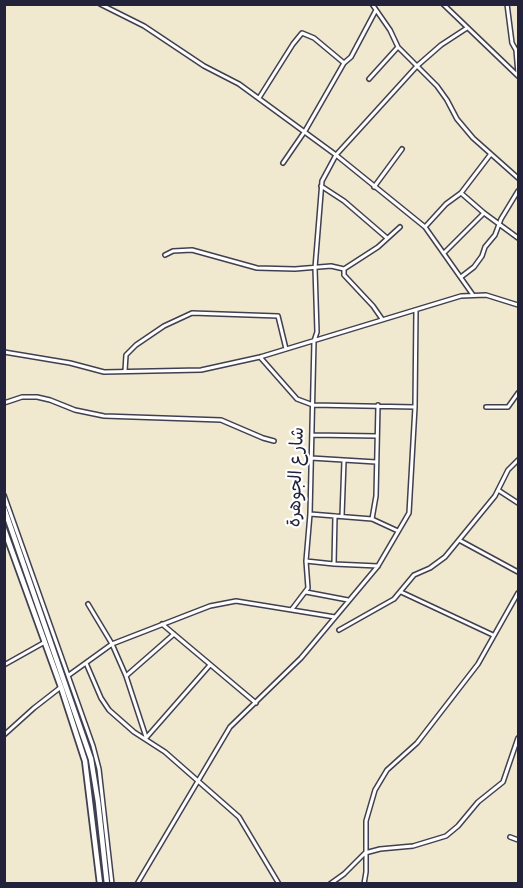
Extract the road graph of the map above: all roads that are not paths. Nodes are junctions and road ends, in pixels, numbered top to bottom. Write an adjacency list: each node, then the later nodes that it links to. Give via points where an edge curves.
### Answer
1 (100, 4): 13 (street)
2 (372, 4): 5 (street)
3 (443, 4): 6 (street)
4 (507, 4): 8 (street, via 512,43)
5 (376, 10): 7 (street); 9 (street)
6 (467, 28): 10 (street); 11 (street)
7 (398, 47): 10 (street); 12 (street)
8 (517, 50): 11 (street)
9 (344, 63): 13 (street, via 302,33); 14 (street)
10 (417, 66): 16 (street); 17 (street)
11 (518, 76)
12 (369, 79)
13 (259, 98): 14 (street)
14 (304, 131): 16 (street); 18 (street)
15 (402, 149): 21 (street)
16 (336, 154): 20 (street); 21 (street)
17 (490, 155): 19 (street); 23 (street)
18 (283, 163)
19 (519, 178)
20 (321, 186): 28 (street); 32 (street, شارع الجوهرة)
21 (374, 187): 27 (street)
22 (519, 190): 25 (street)
23 (461, 193): 24 (street); 27 (street)
24 (484, 213): 25 (street); 30 (street)
25 (499, 224): 29 (street); 34 (street, via 474,267)
26 (400, 227): 28 (street)
27 (425, 227): 30 (street)
28 (387, 238): 33 (street)
29 (519, 238)
30 (444, 253): 34 (street)
31 (165, 255): 32 (street, via 192,249 256,268)
32 (315, 268): 33 (street); 39 (street, شارع الجوهرة)
33 (344, 269): 38 (street)
34 (460, 277): 35 (street)
35 (473, 295): 36 (street); 37 (street)
36 (519, 305)
37 (416, 310): 38 (street); 48 (street)
38 (382, 320): 39 (street)
39 (314, 341): 40 (street); 46 (street, شارع الجوهرة)
40 (286, 349): 42 (street); 43 (street, via 278,316 192,313 136,345 126,354)
41 (4, 352): 43 (street, via 99,372)
42 (260, 357): 43 (street, via 201,370); 46 (street, via 297,399)
43 (125, 371)
44 (519, 393): 49 (street, via 508,408)
45 (4, 403): 52 (street, via 37,397 104,416 221,420)
46 (313, 405): 47 (street); 50 (street, شارع الجوهرة)
47 (378, 405): 48 (street); 51 (street)
48 (415, 407): 66 (street, via 409,513)
49 (486, 407)
50 (312, 435): 51 (street); 53 (street, شارع الجوهرة)
51 (377, 436): 56 (street)
52 (274, 441)
53 (311, 458): 54 (street); 61 (street, شارع الجوهرة)
54 (344, 460): 56 (street); 63 (street)
55 (519, 460): 57 (street, via 508,470)
56 (376, 462): 64 (street)
57 (498, 490): 59 (street); 67 (street)
58 (4, 495): 88 (street)
59 (519, 503)
60 (4, 508): 100 (main road, via 91,759)
61 (310, 514): 62 (street); 68 (street, شارع الجوهرة)
62 (334, 516): 63 (street); 69 (street)
63 (342, 516): 64 (street)
64 (372, 519): 66 (street)
65 (4, 529): 83 (main road)
66 (398, 532): 70 (street)
67 (459, 540): 71 (street); 73 (street, via 440,561 414,575)
68 (306, 561): 69 (street); 72 (street, شارع الجوهرة)
69 (334, 564): 70 (street)
70 (378, 566): 75 (street)
71 (519, 572)
72 (306, 592): 75 (street); 77 (street)
73 (401, 592): 80 (street); 82 (street)
74 (519, 593): 82 (street)
75 (349, 601): 78 (street)
76 (88, 604): 84 (street)
77 (292, 609): 78 (street); 79 (street, via 236,601)
78 (335, 617): 91 (street)
79 (162, 624): 81 (street); 84 (street)
80 (339, 630)
81 (174, 634): 87 (street); 89 (street)
82 (493, 635): 98 (street, via 478,664 417,743 387,770 375,790 366,821)
83 (45, 642): 86 (street); 90 (main road)
84 (112, 644): 85 (street); 89 (street)
85 (86, 663): 88 (street); 93 (street, via 109,710)
86 (4, 665)
87 (211, 665): 91 (street); 93 (street)
88 (69, 675): 101 (street, via 99,769)
89 (126, 676): 93 (street)
90 (61, 687): 92 (street); 99 (main road, via 85,761)
91 (256, 703): 95 (street, via 230,727)
92 (4, 735)
93 (146, 738): 95 (street)
94 (519, 738): 98 (street, via 503,782 446,836 413,846)
95 (198, 781): 102 (street); 103 (street, via 239,817)
96 (510, 837): 97 (street)
97 (519, 840)
98 (365, 853): 104 (street); 105 (street)
99 (100, 884)
100 (107, 884)
101 (112, 884)
102 (137, 884)
103 (279, 884)
104 (330, 884)
105 (364, 884)

